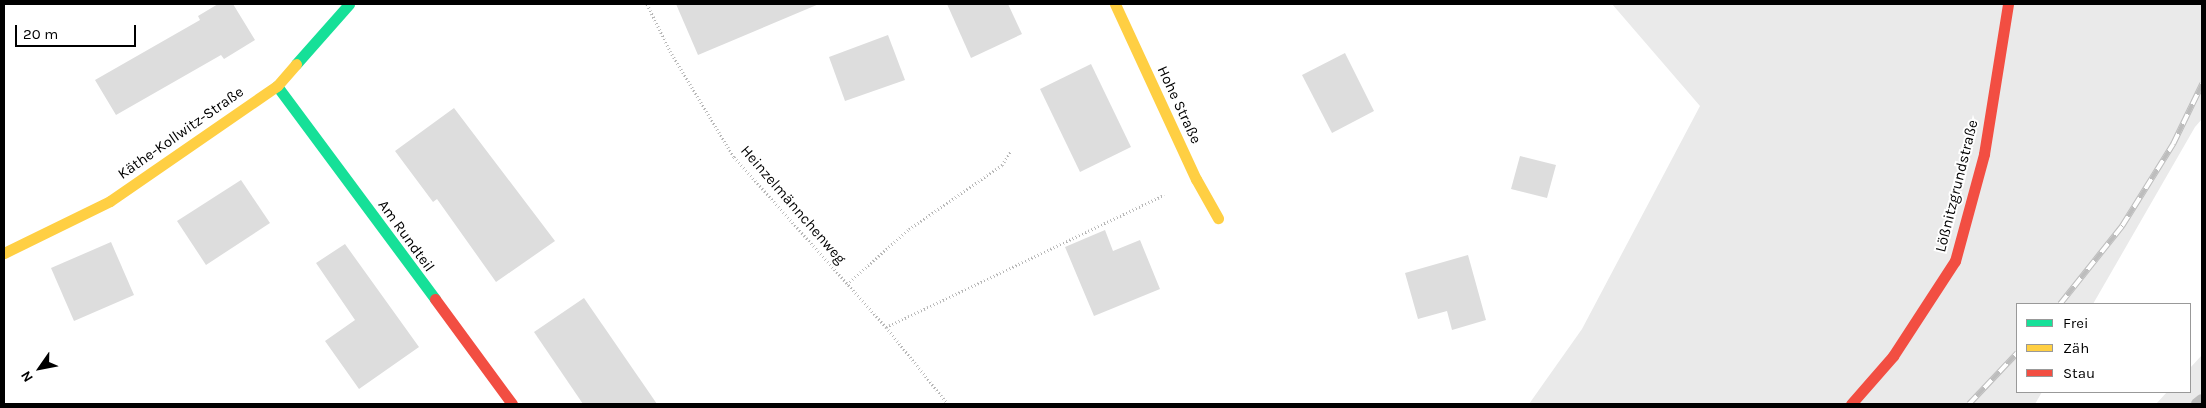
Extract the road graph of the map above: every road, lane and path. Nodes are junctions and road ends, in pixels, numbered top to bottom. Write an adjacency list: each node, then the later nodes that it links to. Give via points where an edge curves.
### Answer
1 (348, 4): 5 (street, Käthe-Kollwitz-Straße)
2 (647, 4): 10 (path, Heinzelmännchenweg, via 670,50 734,157)
3 (1115, 4): 7 (street, Hohe Straße)
4 (2008, 4): 14 (street, Lößnitzgrundstraße, via 1984,154 1955,261 1893,356)
5 (276, 86): 9 (street, Käthe-Kollwitz-Straße, via 110,201); 12 (street, Am Rundteil)
6 (1011, 151): 10 (path, via 1002,165 909,229)
7 (1196, 179): 8 (street, Hohe Straße); 11 (path)
8 (1218, 218)
9 (4, 253)
10 (847, 284): 11 (path, Heinzelmännchenweg)
11 (886, 327): 13 (path, Heinzelmännchenweg)
12 (512, 404)
13 (948, 404)
14 (1851, 404)

